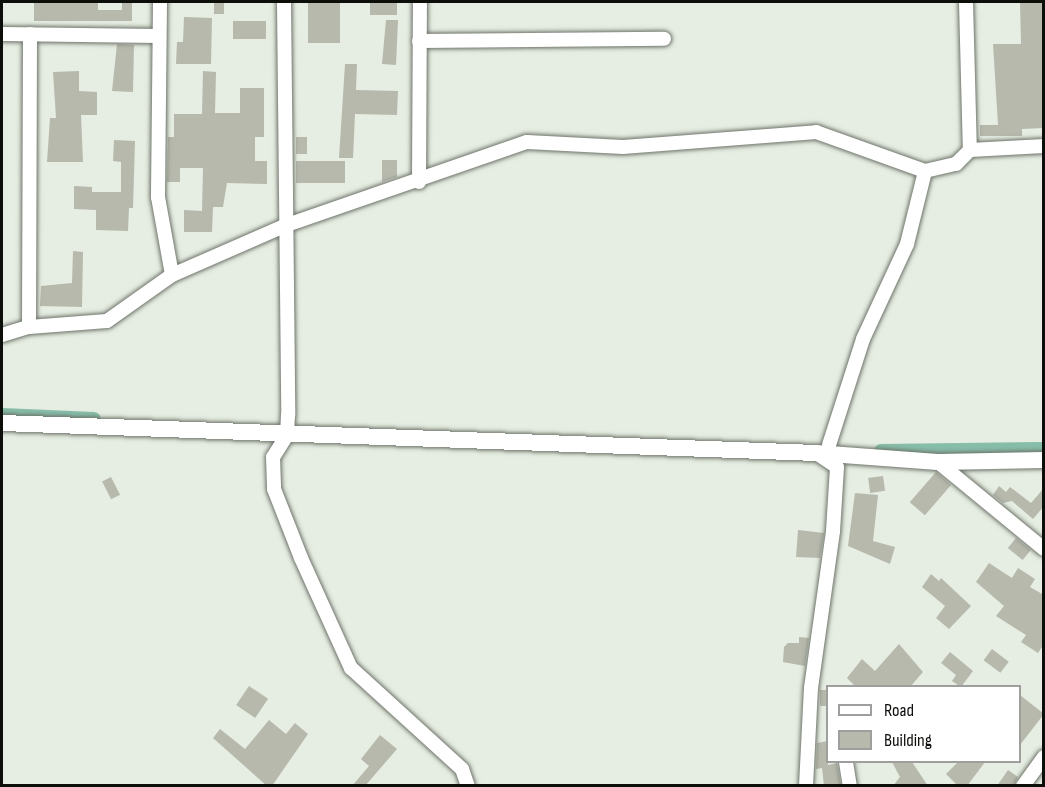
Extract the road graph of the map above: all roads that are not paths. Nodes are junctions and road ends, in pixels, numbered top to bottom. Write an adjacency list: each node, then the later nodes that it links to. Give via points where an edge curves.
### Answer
1 (160, 2): 7 (street)
2 (284, 2): 14 (street)
3 (420, 2): 9 (street)
4 (966, 2): 11 (street)
5 (2, 34): 6 (street)
6 (30, 34): 7 (street); 16 (street)
7 (159, 36): 15 (street, via 158,197)
8 (664, 39): 9 (street)
9 (419, 40): 13 (street)
10 (1044, 146): 11 (street)
11 (970, 150): 12 (street, via 957,164)
12 (925, 171): 13 (street, via 816,132 622,147 527,142); 20 (street, via 907,244 863,339)
13 (419, 182): 14 (street)
14 (284, 226): 15 (street); 19 (street)
15 (172, 274): 16 (street, via 107,321)
16 (29, 327): 17 (street)
17 (2, 335)
18 (2, 423): 19 (street)
19 (287, 435): 20 (street); 26 (street, via 273,457 274,489 351,668 462,769)
20 (823, 449): 22 (street); 27 (street, via 837,467 833,531 811,688)
21 (1044, 460): 22 (street)
22 (938, 462): 23 (street)
23 (1044, 549)
24 (1044, 757): 29 (street)
25 (846, 763): 28 (street)
26 (468, 786)
27 (806, 786)
28 (849, 786)
29 (1023, 786)

